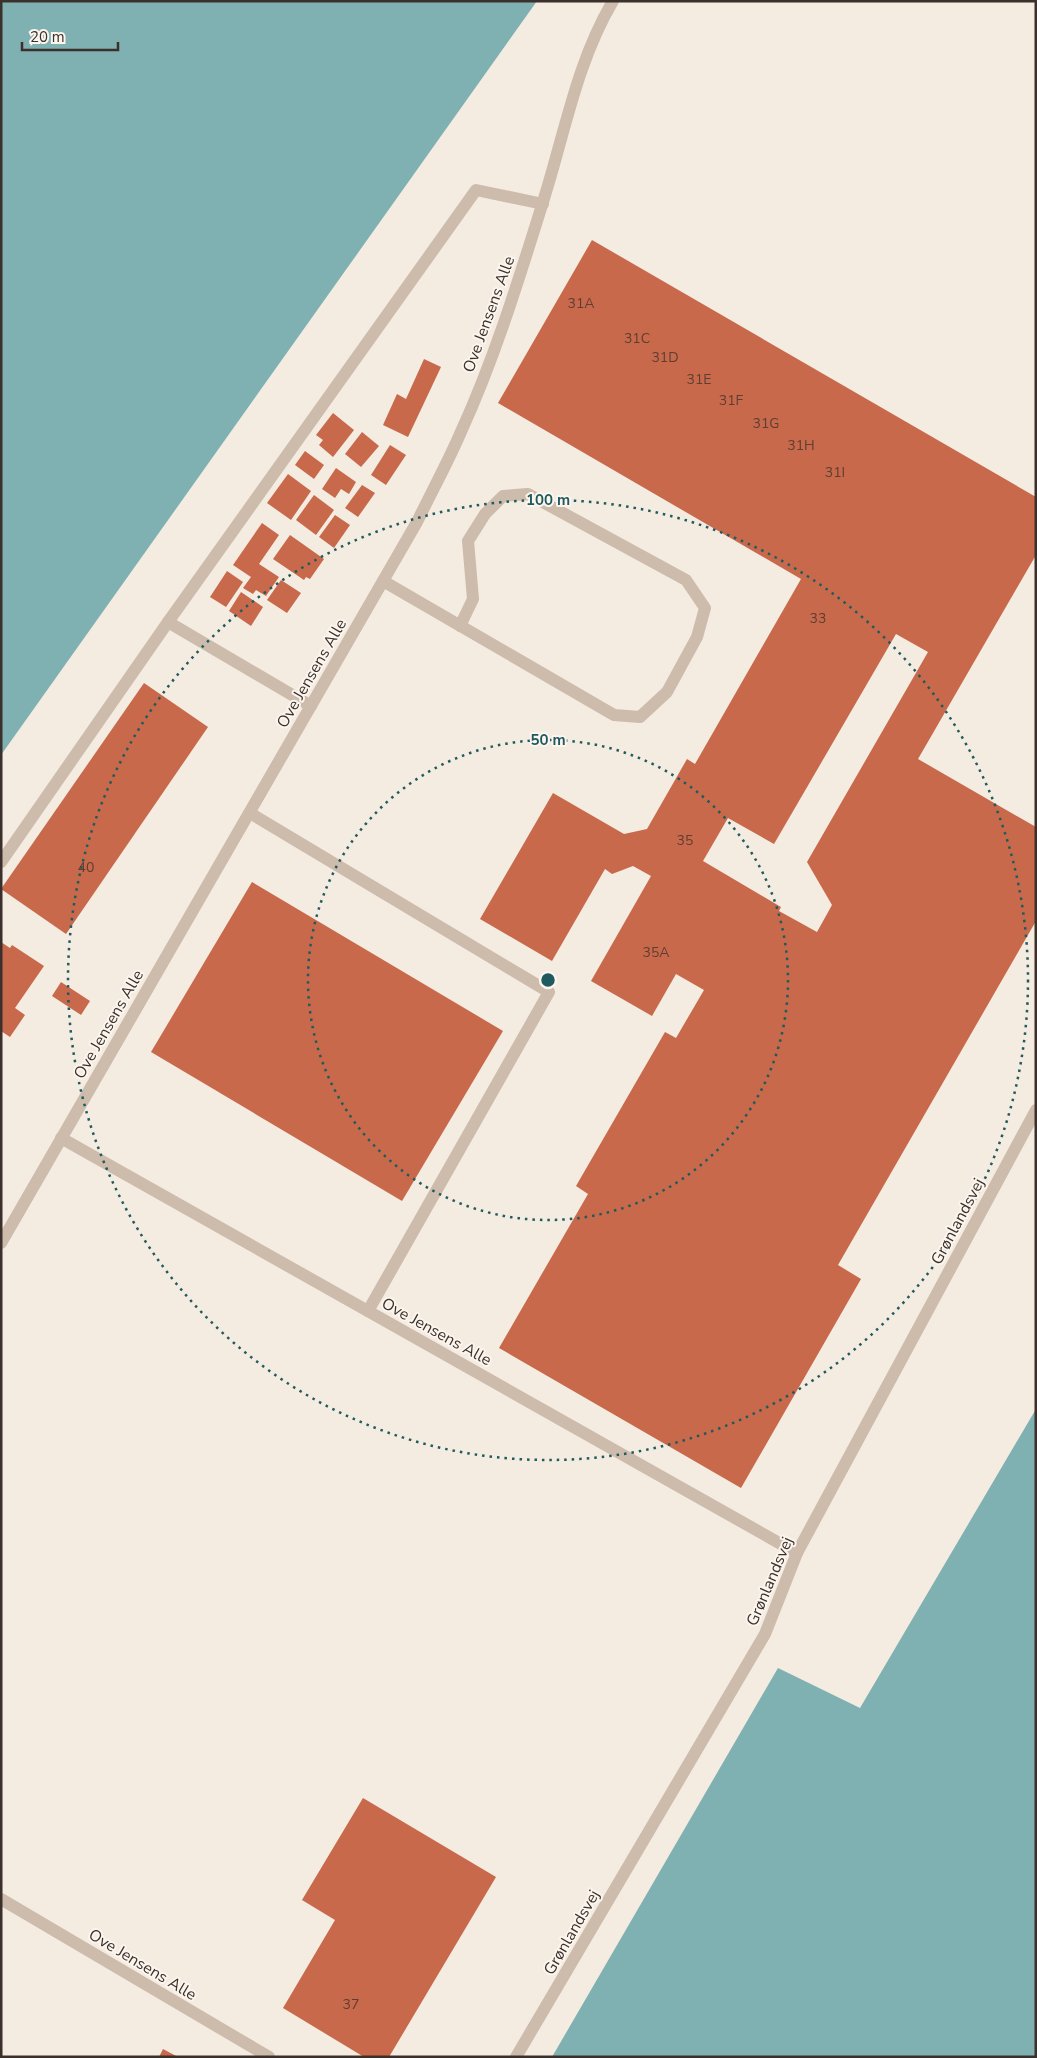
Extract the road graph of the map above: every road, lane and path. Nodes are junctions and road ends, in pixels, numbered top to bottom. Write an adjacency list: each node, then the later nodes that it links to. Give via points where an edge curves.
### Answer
1 (613, 1): 2 (street, Ove Jensens Alle, via 603,18 575,90)
2 (543, 204): 3 (street, Ove Jensens Alle, via 502,327 461,432 417,522); 4 (street, via 476,190)
3 (383, 581): 5 (street); 6 (street, Ove Jensens Alle)
4 (168, 622): 6 (street); 8 (street)
5 (460, 626): 5 (street, via 614,715 640,717 667,692 697,637 704,608 686,580 528,494 503,496 468,541 473,600)
6 (311, 706): 7 (street, Ove Jensens Alle)
7 (250, 812): 10 (street, Ove Jensens Alle); 12 (street, via 549,992)
8 (1, 862)
9 (1036, 1110): 13 (street, Grønlandsvej)
10 (61, 1138): 11 (street, Ove Jensens Alle); 12 (street, Ove Jensens Alle)
11 (1, 1243)
12 (368, 1311): 13 (street, Ove Jensens Alle)
13 (797, 1553): 16 (street, Grønlandsvej, via 765,1634)
14 (1, 1899): 15 (street, Ove Jensens Alle)
15 (269, 2057)
16 (516, 2057)

